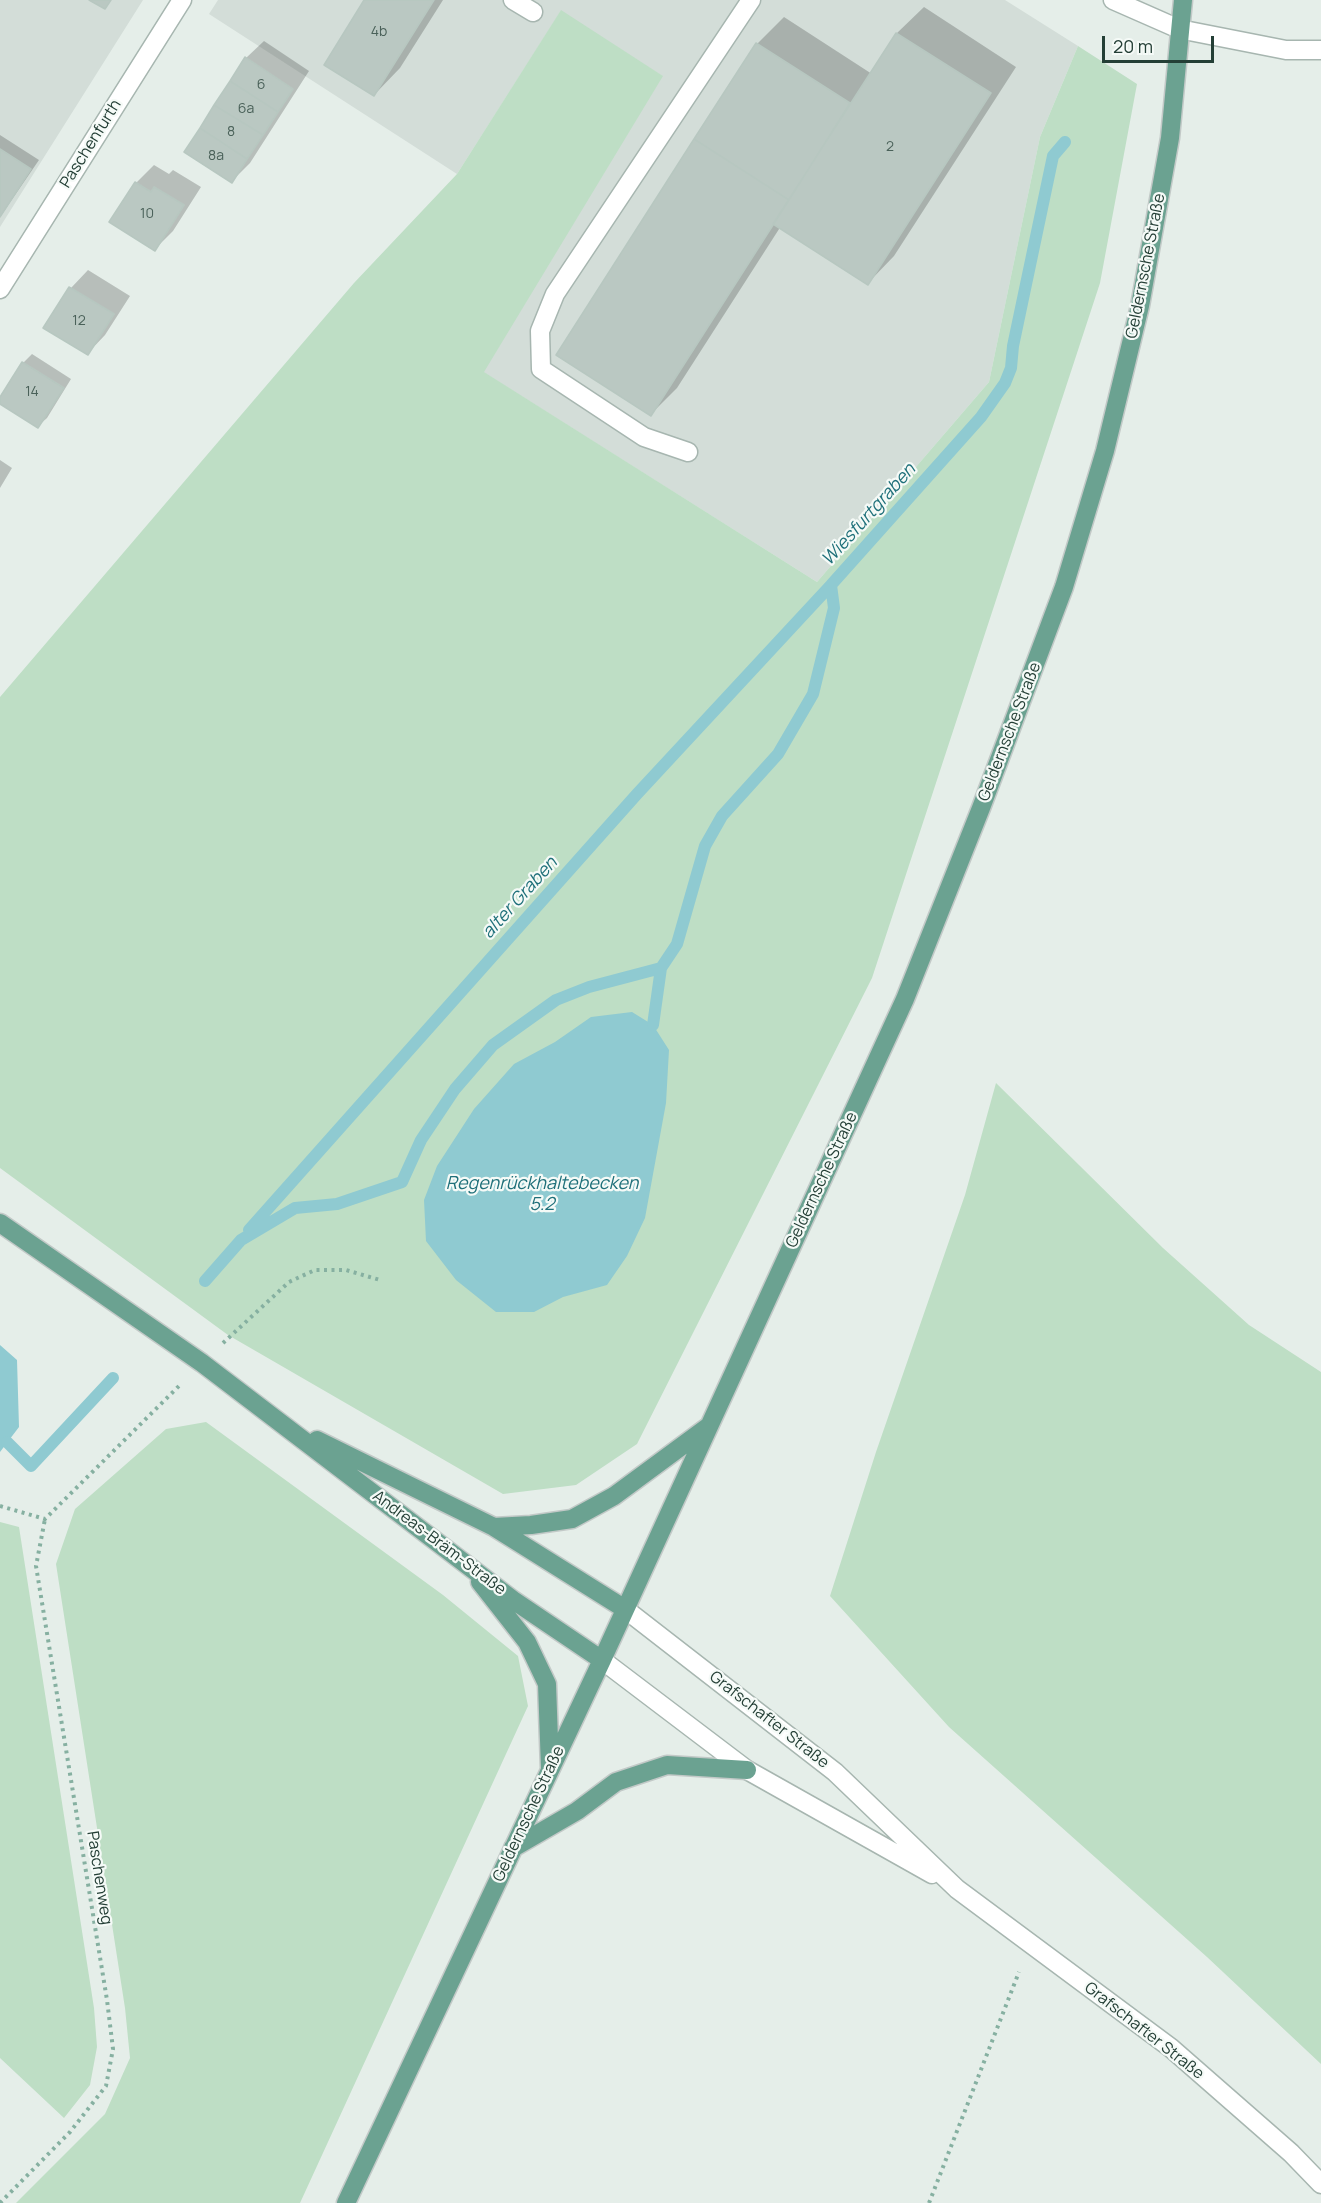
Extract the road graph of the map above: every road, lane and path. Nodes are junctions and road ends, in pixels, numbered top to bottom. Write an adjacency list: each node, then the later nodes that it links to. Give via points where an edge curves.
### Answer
1 (182, 0): 9 (street, Paschenfurth)
2 (513, 0): 6 (street)
3 (752, 0): 10 (street, via 555,294 540,331 541,369 644,436)
4 (1113, 0): 7 (street)
5 (1183, 0): 7 (main road, Geldernsche Straße)
6 (532, 12)
7 (1179, 29): 8 (street, via 1286,50); 15 (main road, Geldernsche Straße, via 1170,138 1140,306 1106,451 1064,587 904,999)
8 (1321, 50)
9 (0, 289)
10 (688, 452)
11 (0, 1223): 13 (main road, Andreas-Bräm-Straße)
12 (380, 1280): 13 (path, via 346,1270 315,1270 306,1274 289,1282)
13 (202, 1363): 14 (main road, Andreas-Bräm-Straße); 17 (path)
14 (280, 1421): 18 (main road, Andreas-Bräm-Straße); 19 (main road, Andreas-Bräm-Straße)
15 (710, 1425): 18 (main road, Geldernsche Straße, via 614,1496 572,1519); 20 (main road, Geldernsche Straße)
16 (0, 1506): 17 (path)
17 (45, 1519): 28 (path, Paschenweg, via 36,1566 113,2049 106,2086 70,2132)
18 (494, 1527): 20 (main road, Andreas-Bräm-Straße)
19 (469, 1566): 21 (main road, Andreas-Bräm-Straße); 22 (main road, via 527,1642 547,1684)
20 (625, 1609): 21 (main road, Geldernsche Straße); 25 (street, Grafschafter Straße, via 835,1772)
21 (602, 1660): 22 (main road, Geldernsche Straße); 23 (street, Grafschafter Straße)
22 (550, 1770): 24 (main road, Geldernsche Straße)
23 (747, 1770): 24 (main road, via 667,1765 616,1782); 25 (street, Grafschafter Straße)
24 (513, 1848): 29 (main road, Geldernsche Straße)
25 (957, 1889): 26 (street, Grafschafter Straße)
26 (1030, 1944): 27 (street, Grafschafter Straße, via 1171,2048); 30 (path)
27 (1321, 2184)
28 (0, 2203)
29 (346, 2203)
30 (929, 2203)

